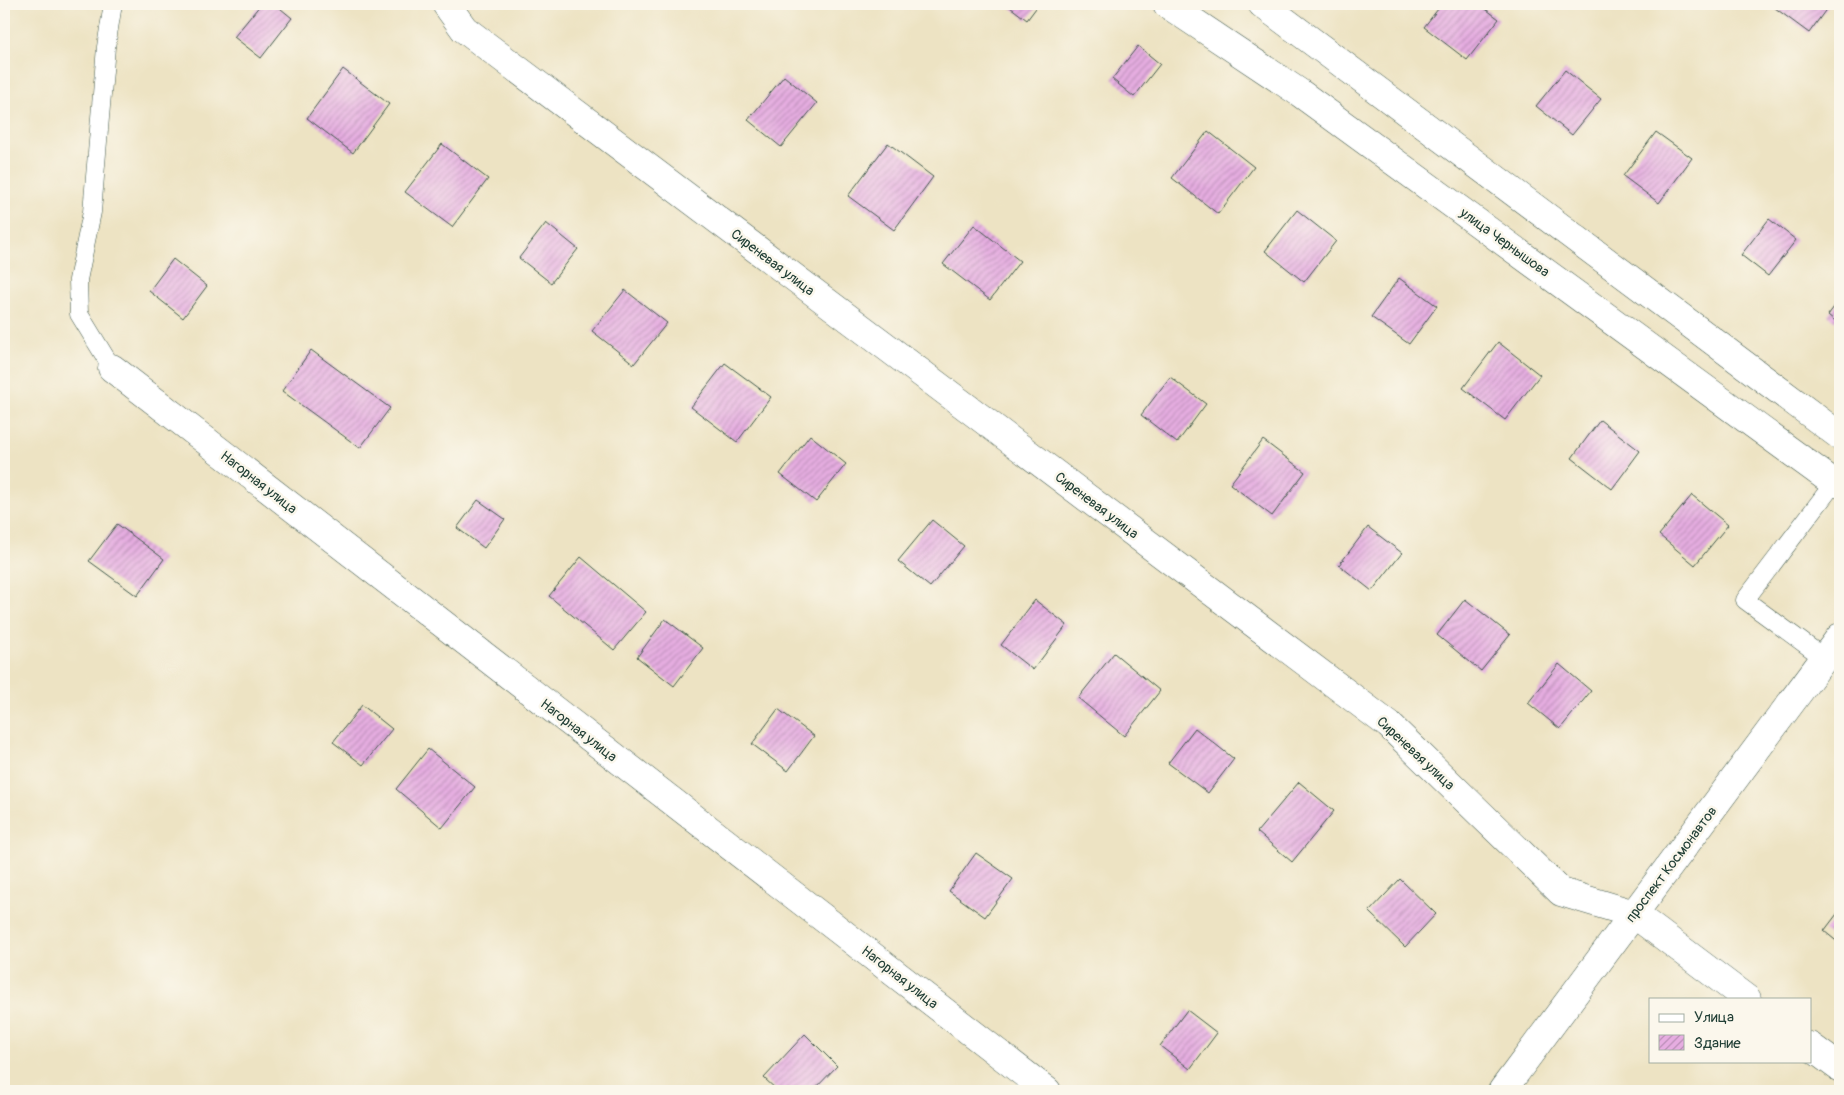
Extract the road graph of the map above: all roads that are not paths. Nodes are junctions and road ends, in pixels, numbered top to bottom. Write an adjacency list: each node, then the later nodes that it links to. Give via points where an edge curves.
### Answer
1 (113, 4): 5 (lane, via 106,47 92,212 78,280 79,314)
2 (446, 4): 9 (street, Сиреневая улица, via 464,29 1389,725 1561,892)
3 (1167, 4): 7 (street, улица Чернышова, via 1300,93)
4 (1262, 4): 6 (street)
5 (112, 368): 13 (street, Нагорная улица)
6 (1840, 436)
7 (1837, 483): 8 (lane, via 1745,600)
8 (1832, 648): 9 (street, проспект Космонавтов)
9 (1634, 914): 10 (street, Сиреневая улица); 14 (street, проспект Космонавтов)
10 (1746, 998)
11 (1812, 1047): 12 (street)
12 (1840, 1068)
13 (1047, 1091)
14 (1502, 1091)

